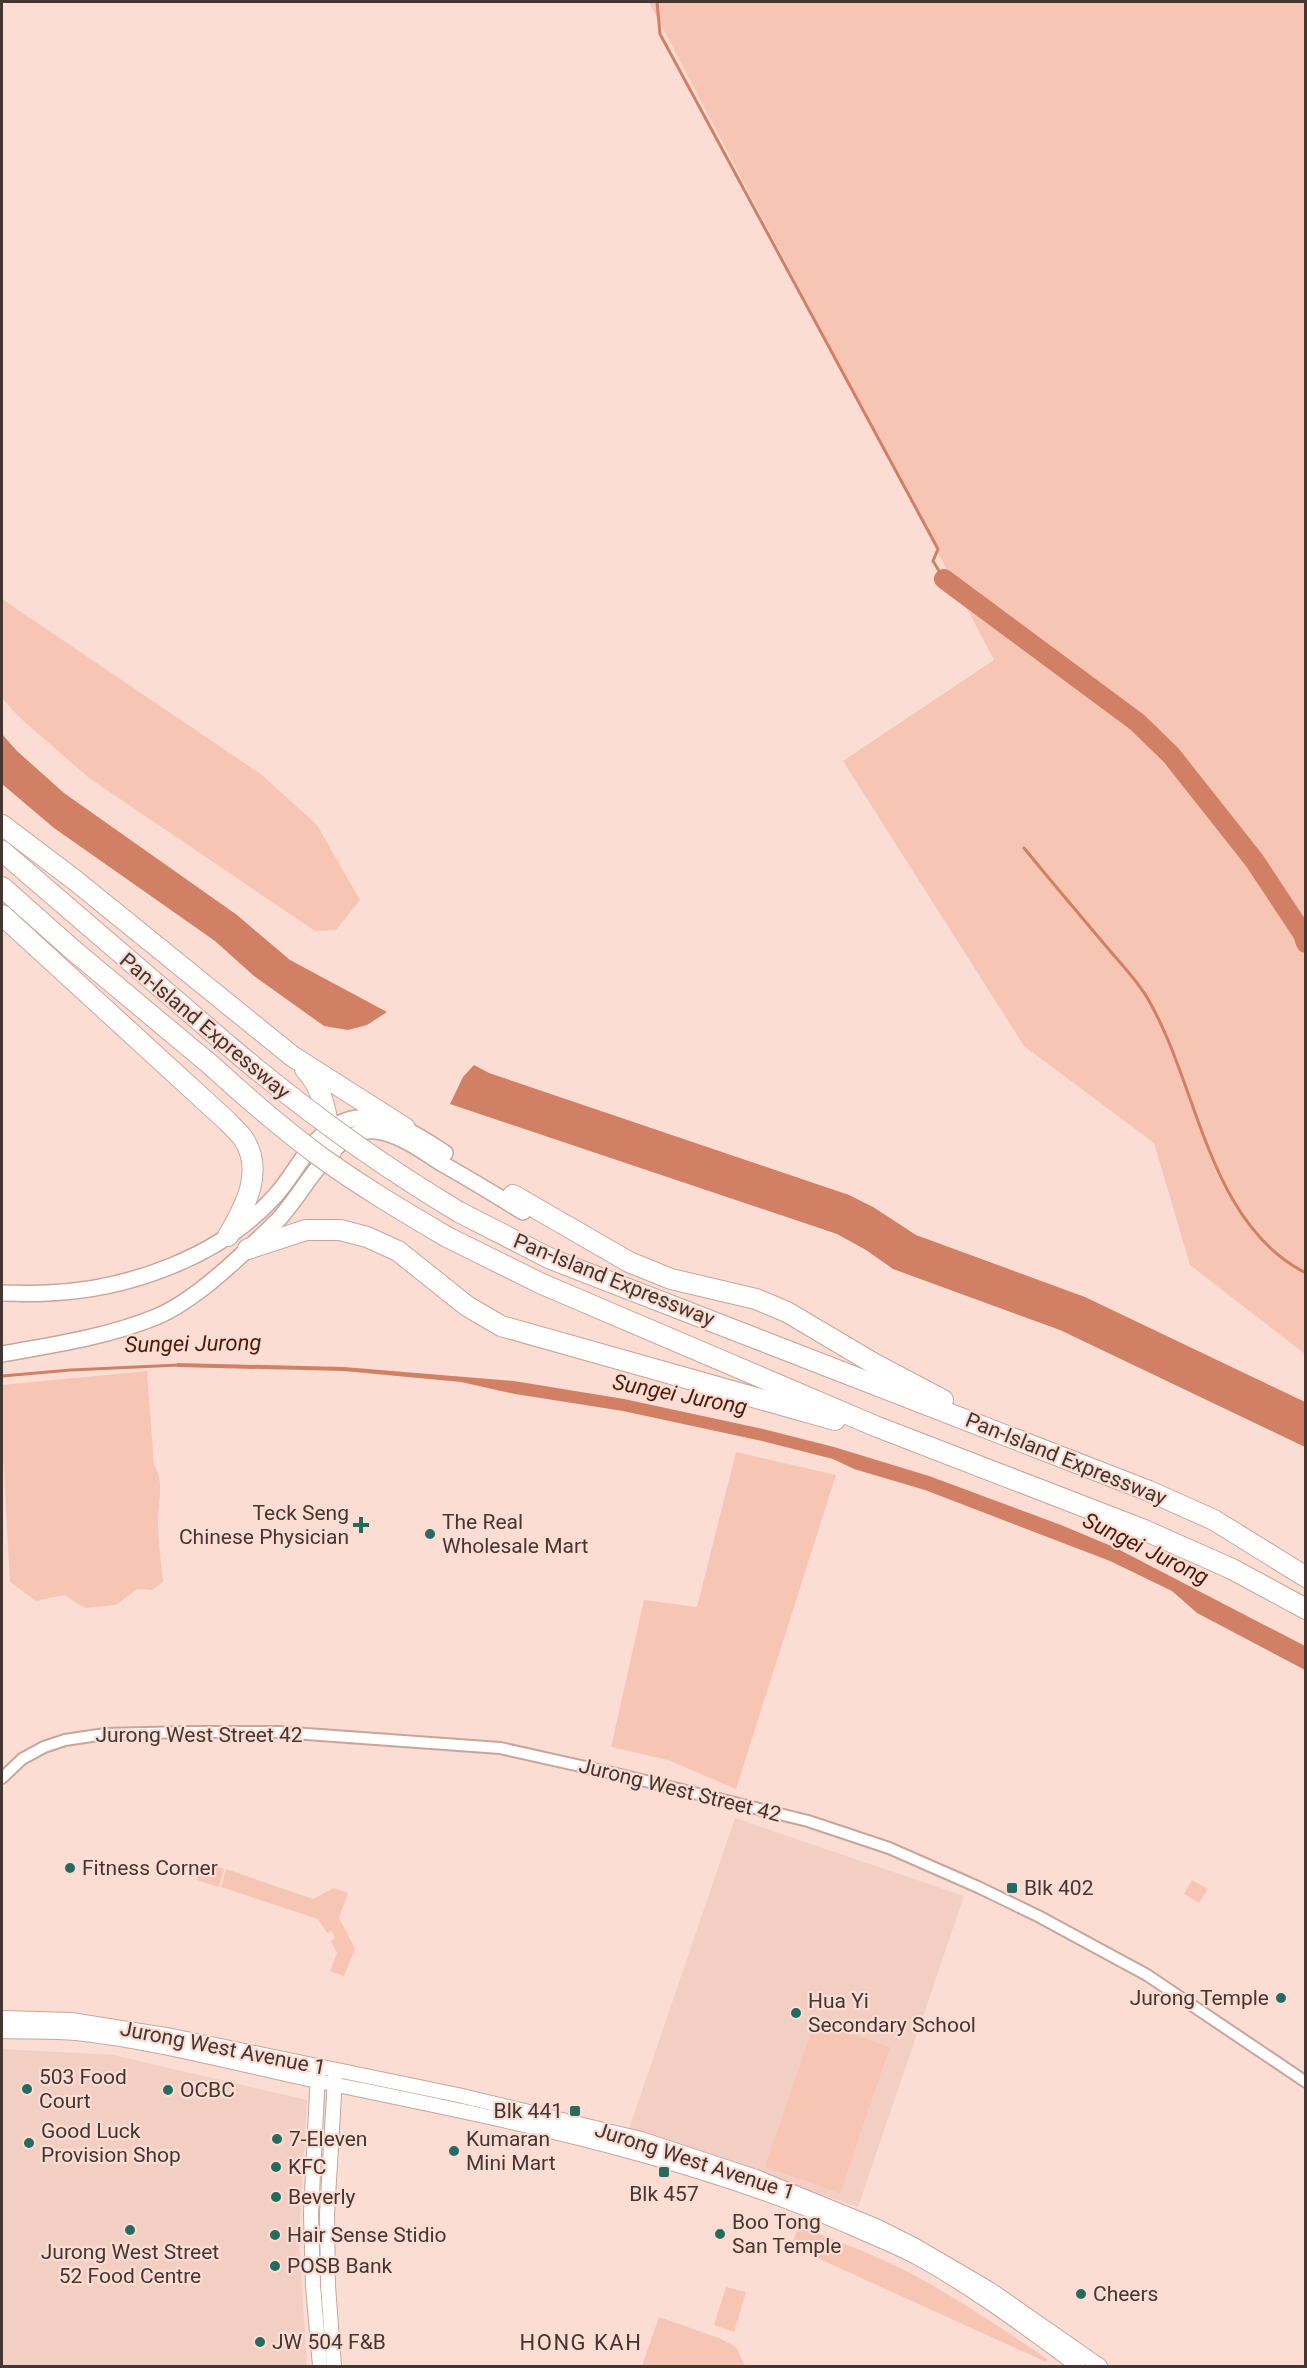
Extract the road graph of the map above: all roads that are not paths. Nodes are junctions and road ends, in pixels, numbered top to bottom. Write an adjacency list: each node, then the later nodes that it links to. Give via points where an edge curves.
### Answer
1 (2, 825): 5 (highway)
2 (2, 851): 15 (highway, Pan-Island Expressway, bridge, via 289,1097 398,1176 459,1212 551,1259)
3 (2, 887): 16 (highway, Pan-Island Expressway, bridge, via 264,1113 380,1198 447,1237 542,1284)
4 (2, 915): 11 (highway, via 243,1139 251,1157 251,1186)
5 (292, 1056): 6 (highway); 7 (highway, via 316,1084)
6 (405, 1128): 7 (main road, via 363,1117); 9 (main road)
7 (328, 1129): 8 (highway); 11 (main road, via 267,1205)
8 (330, 1152): 10 (main road, via 353,1135 376,1131 390,1135 541,1222); 12 (main road, via 280,1218)
9 (513, 1195): 10 (highway)
10 (562, 1223): 15 (highway, via 629,1262 671,1280 756,1299 787,1312)
11 (228, 1236): 13 (main road, via 184,1260 112,1284 46,1293)
12 (248, 1249): 14 (main road, via 186,1300 157,1316 69,1342); 16 (highway, via 306,1230 340,1230 367,1237 398,1251 467,1306 501,1326)
13 (2, 1293)
14 (2, 1354)
15 (984, 1426): 17 (highway, Pan-Island Expressway, via 1214,1520)
16 (899, 1436): 18 (highway, Pan-Island Expressway, via 1142,1529 1232,1569)
17 (1305, 1577)
18 (1305, 1609)
19 (2, 1778): 25 (street, Jurong West Street 42, via 22,1759 65,1740 105,1734 187,1732 269,1732 500,1748 621,1775 808,1821 890,1848 978,1887 1147,1975)
20 (2, 2018): 22 (street, Jurong West Avenue 1, via 71,2020 129,2028)
21 (2, 2031): 24 (street, Jurong West Avenue 1, via 73,2033 115,2039)
22 (319, 2066): 23 (street, Jurong West Avenue 1); 24 (street)
23 (335, 2077): 24 (street, Jurong West Avenue 1); 27 (street, via 327,2214); 28 (street, Jurong West Avenue 1, via 683,2166 798,2205 916,2258 975,2293); 29 (street, Jurong West Avenue 1, via 458,2095 617,2133 756,2177 915,2245 1008,2301)
24 (316, 2081): 26 (street, via 311,2214)
25 (1305, 2082)
26 (320, 2367)
27 (334, 2367)
28 (1078, 2367)
29 (1100, 2367)

